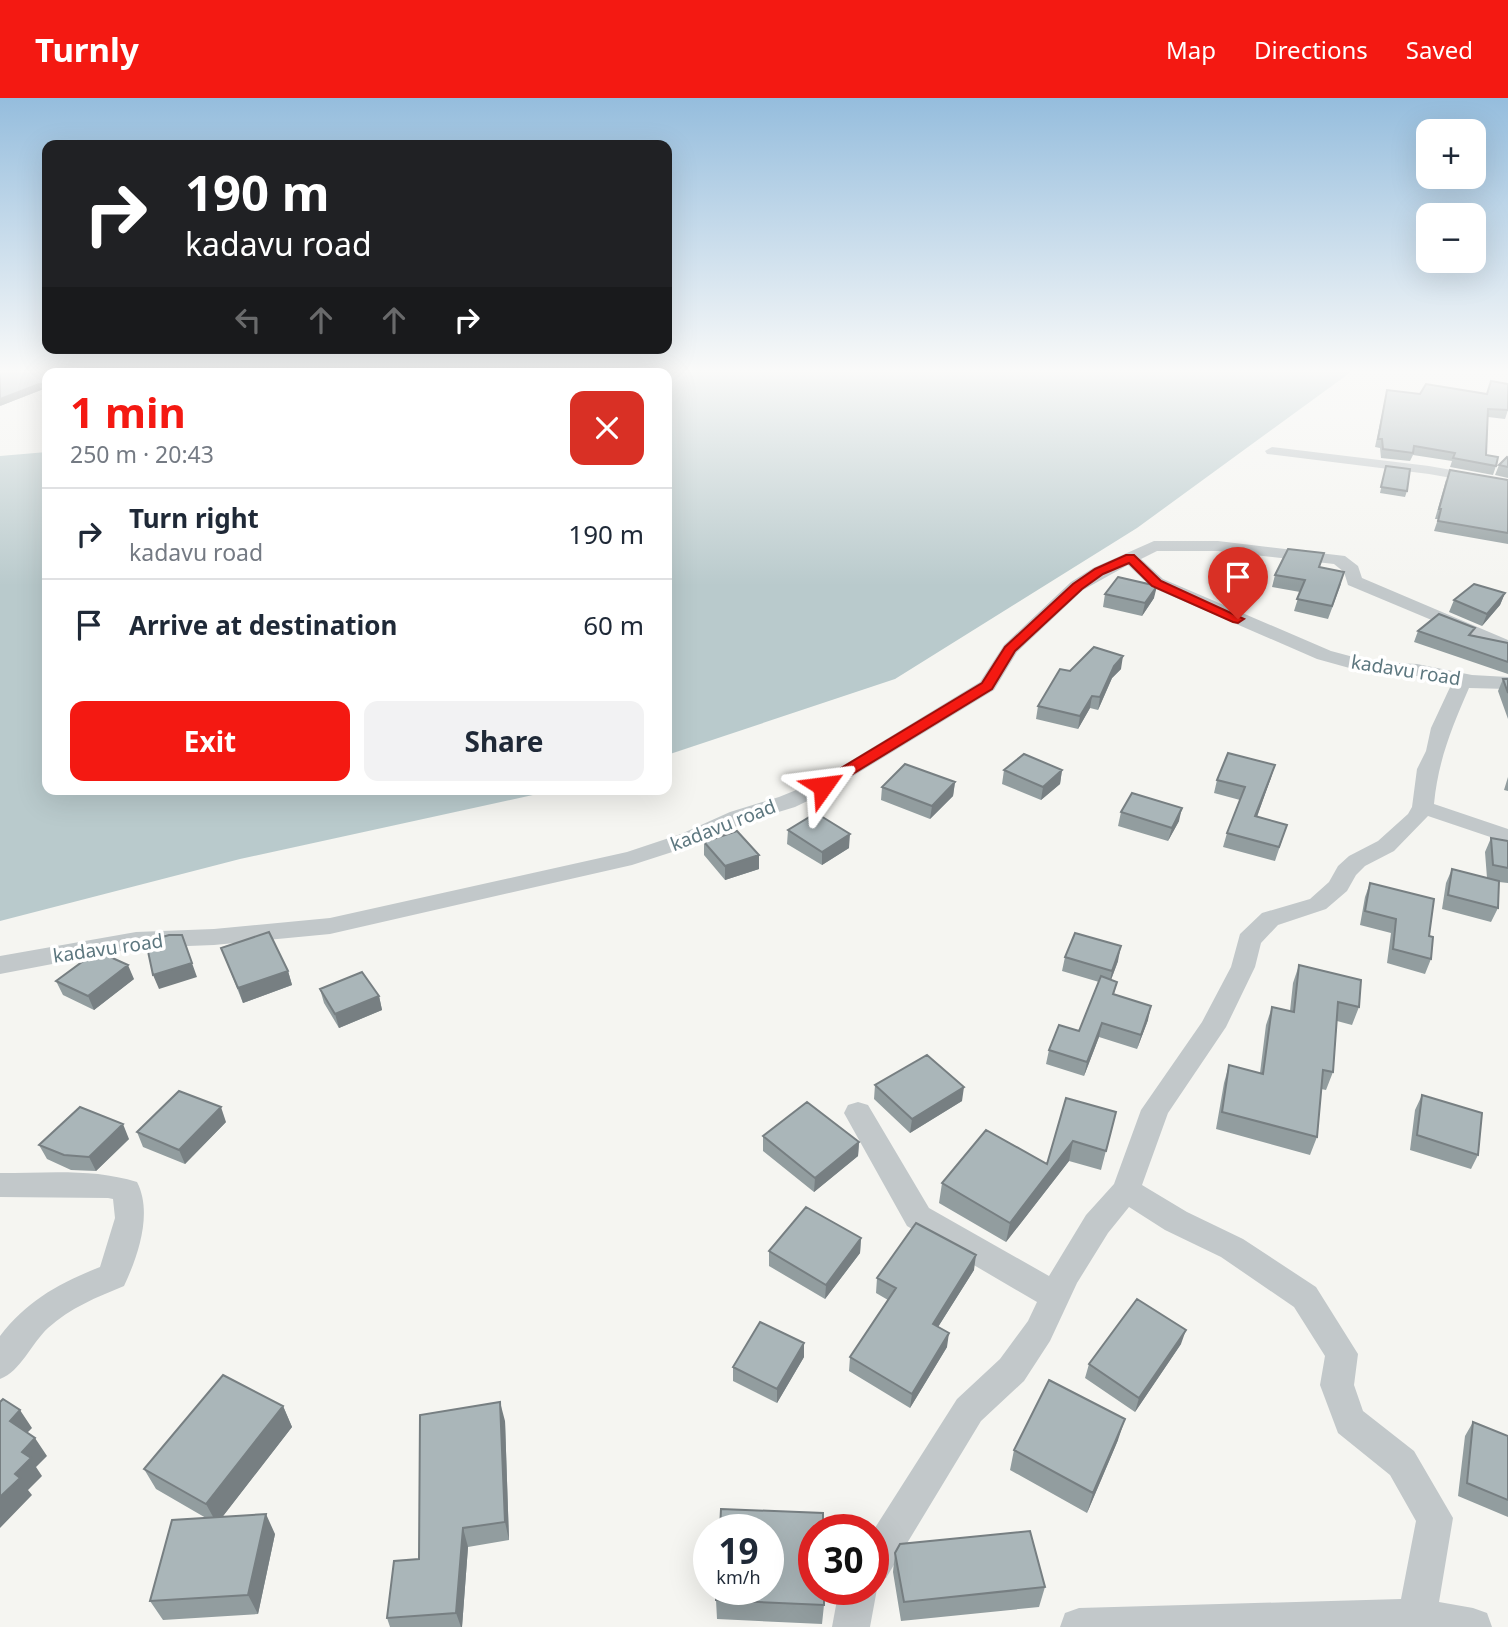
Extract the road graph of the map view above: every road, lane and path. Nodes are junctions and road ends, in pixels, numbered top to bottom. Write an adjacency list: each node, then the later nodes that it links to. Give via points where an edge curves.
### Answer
1 (1272, 451): 2 (street)
2 (1508, 484)
3 (1130, 558): 4 (street, via 1154,546 1218,546 1339,560 1352,570 1354,581); 5 (street, kadavu road, via 1157,583 1324,655 1371,668 1417,670); 9 (street, kadavu road, via 1077,586 1010,649 987,686 823,786 689,839 632,858 330,926 136,940)
4 (1508, 647)
5 (1472, 681): 6 (street, kadavu road); 7 (street, via 1461,684 1441,728 1427,769)
6 (1508, 683)
7 (1423, 807): 8 (street); 12 (street, via 1386,846 1346,871 1339,886 1318,904 1270,919 1249,940 1243,967 1213,1027 1155,1110)
8 (1508, 836)
9 (0, 965)
10 (858, 1113): 13 (street, via 918,1217)
11 (0, 1185): 14 (street, via 108,1186 128,1191 130,1218 113,1276 71,1292 37,1316)
12 (1126, 1190): 13 (street, via 1097,1224); 17 (street, via 1232,1248 1305,1297 1342,1354 1337,1385 1350,1422 1402,1463 1435,1518)
13 (1055, 1296): 15 (street, via 1039,1331 1012,1370 969,1410)
14 (0, 1364)
15 (889, 1538)
16 (855, 1605): 18 (street)
17 (1418, 1618): 19 (street); 20 (street)
18 (851, 1627)
19 (1079, 1627)
20 (1472, 1627)

